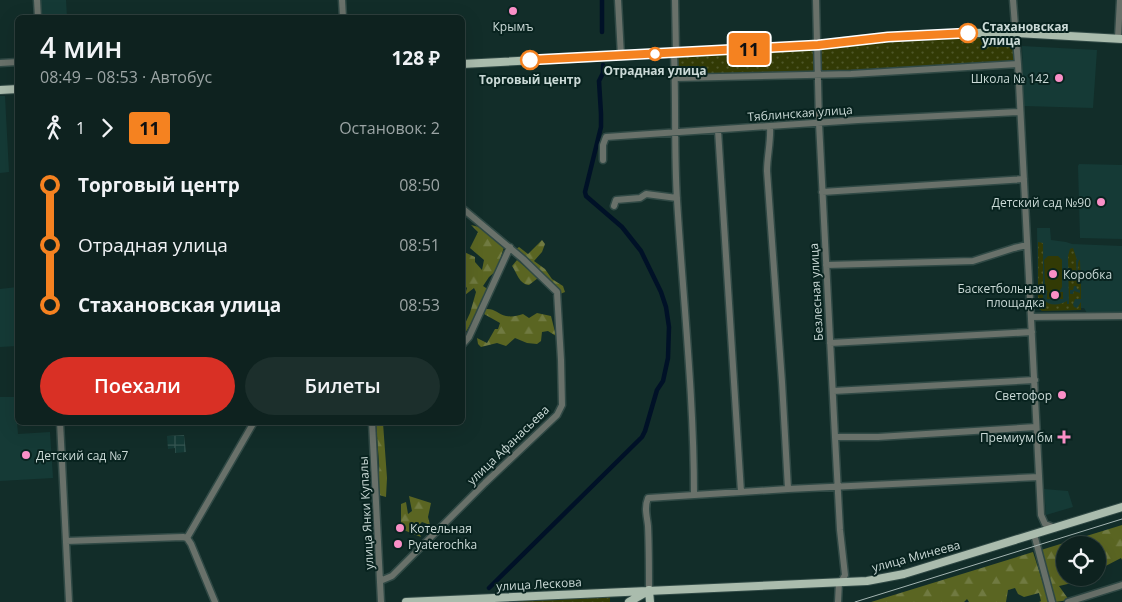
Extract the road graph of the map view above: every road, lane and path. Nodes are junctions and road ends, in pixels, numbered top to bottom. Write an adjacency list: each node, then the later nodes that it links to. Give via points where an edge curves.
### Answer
1 (37, 0): 8 (street)
2 (342, 0): 9 (street)
3 (618, 0): 14 (street)
4 (675, 0): 13 (street)
5 (816, 0): 12 (street, Безлесная улица)
6 (1013, 0): 10 (street)
7 (1120, 0): 11 (street)
8 (38, 15)
9 (343, 15)
10 (1016, 33): 11 (main road); 12 (main road, via 908,36); 18 (street)
11 (1120, 38)
12 (818, 45): 13 (main road); 19 (street, Безлесная улица)
13 (675, 53): 14 (main road); 20 (street)
14 (621, 56): 17 (main road)
15 (15, 62): 16 (street)
16 (0, 63)
17 (465, 64)
18 (1018, 64): 19 (street); 23 (street)
19 (818, 75): 20 (street); 24 (street, Безлесная улица)
20 (675, 78): 27 (street)
21 (15, 89): 22 (main road)
22 (0, 90)
23 (1020, 112): 24 (street, Тяблинская улица); 29 (street)
24 (819, 123): 25 (street, Тяблинская улица); 30 (street, Безлесная улица)
25 (770, 126): 26 (street, Тяблинская улица); 51 (street, via 767,171)
26 (718, 130): 27 (street, Тяблинская улица); 52 (street)
27 (674, 132): 28 (street, Тяблинская улица, via 606,137); 31 (street)
28 (603, 160)
29 (1024, 179): 30 (street); 34 (street)
30 (822, 192): 36 (street, Безлесная улица)
31 (677, 198): 32 (street, via 646,194 640,198 616,200); 53 (street)
32 (614, 206)
33 (465, 210): 35 (street, улица Афанасьева)
34 (1027, 245): 36 (street, via 973,261); 38 (street)
35 (510, 247): 40 (street); 59 (street, улица Афанасьева, via 557,292 562,405 392,576)
36 (826, 265): 41 (street, Безлесная улица)
37 (1122, 316): 38 (street)
38 (1031, 317): 39 (street)
39 (1032, 332): 41 (street); 42 (street)
40 (465, 342)
41 (830, 344): 43 (street, Безлесная улица)
42 (1034, 380): 43 (street); 47 (street)
43 (833, 392): 48 (street, Безлесная улица)
44 (60, 425): 58 (street)
45 (252, 425): 57 (street)
46 (372, 425): 59 (street, улица Янки Купалы)
47 (1036, 427): 48 (street); 49 (street)
48 (835, 438): 50 (street, Безлесная улица)
49 (1039, 477): 50 (street); 55 (street, via 1041,515 1044,524)
50 (838, 488): 51 (street); 60 (street, Безлесная улица, via 845,575)
51 (788, 489): 52 (street)
52 (741, 492): 53 (street)
53 (694, 495): 62 (street, via 648,498)
54 (1122, 507): 55 (main road, улица Минеева)
55 (1054, 528): 56 (main road, улица Минеева)
56 (1034, 534): 60 (main road, улица Минеева, via 904,574); 71 (street)
57 (187, 538): 58 (street); 66 (street)
58 (66, 541): 65 (street)
59 (380, 581): 67 (street, улица Янки Купалы)
60 (840, 582): 62 (main road, улица Минеева); 70 (street, Безлесная улица)
61 (1122, 584): 72 (street)
62 (649, 590): 63 (main road, улица Лескова); 64 (main road); 69 (main road)
63 (625, 591): 64 (main road, via 632,595); 68 (main road, улица Лескова)
64 (630, 601)
65 (69, 602)
66 (215, 602)
67 (382, 602)
68 (406, 602)
69 (650, 602)
70 (838, 602)
71 (1052, 602)
72 (1068, 602)

